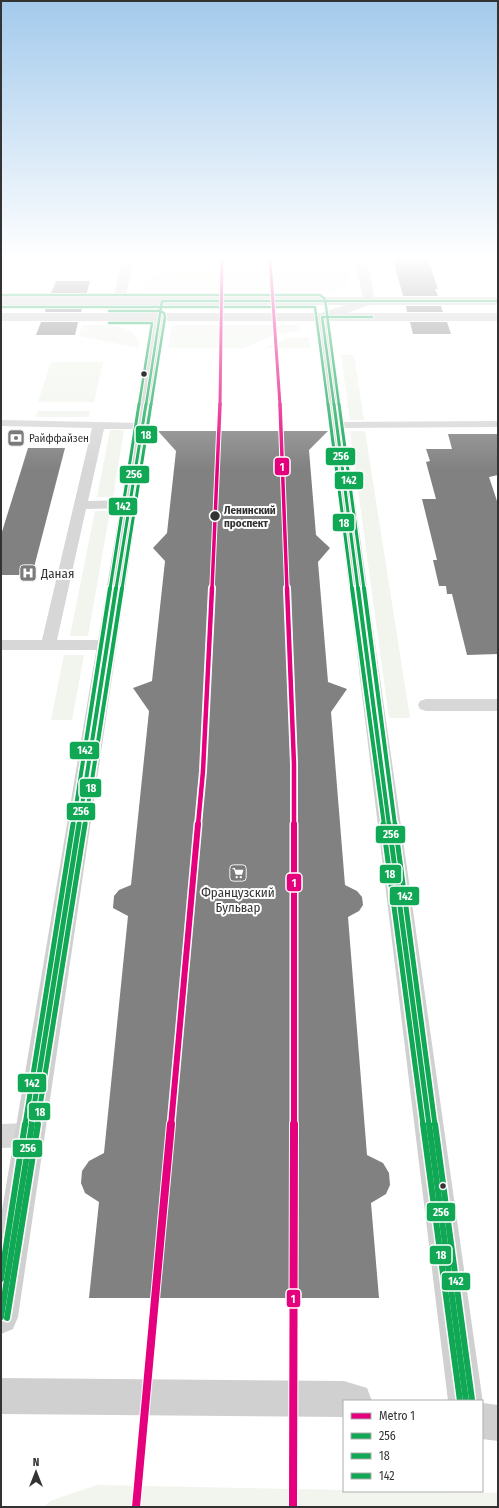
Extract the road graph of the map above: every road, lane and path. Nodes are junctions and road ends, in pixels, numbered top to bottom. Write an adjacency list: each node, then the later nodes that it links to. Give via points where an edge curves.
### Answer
1 (157, 329): 7 (street)
2 (323, 329): 6 (street)
3 (1, 423): 5 (lane)
4 (498, 424): 6 (lane)
5 (99, 425): 7 (lane); 9 (lane)
6 (336, 425): 20 (street)
7 (142, 426): 8 (street)
8 (129, 504): 9 (lane); 12 (street)
9 (81, 505): 11 (lane)
10 (1, 645): 11 (lane)
11 (48, 645): 12 (lane)
12 (107, 645): 15 (street)
13 (426, 705): 14 (lane)
14 (498, 705)
15 (30, 1135): 16 (lane); 17 (street)
16 (1, 1136)
17 (1, 1317)
18 (1, 1396): 19 (street)
19 (349, 1400)
20 (466, 1400)
21 (483, 1421): 22 (street)
22 (498, 1423)

